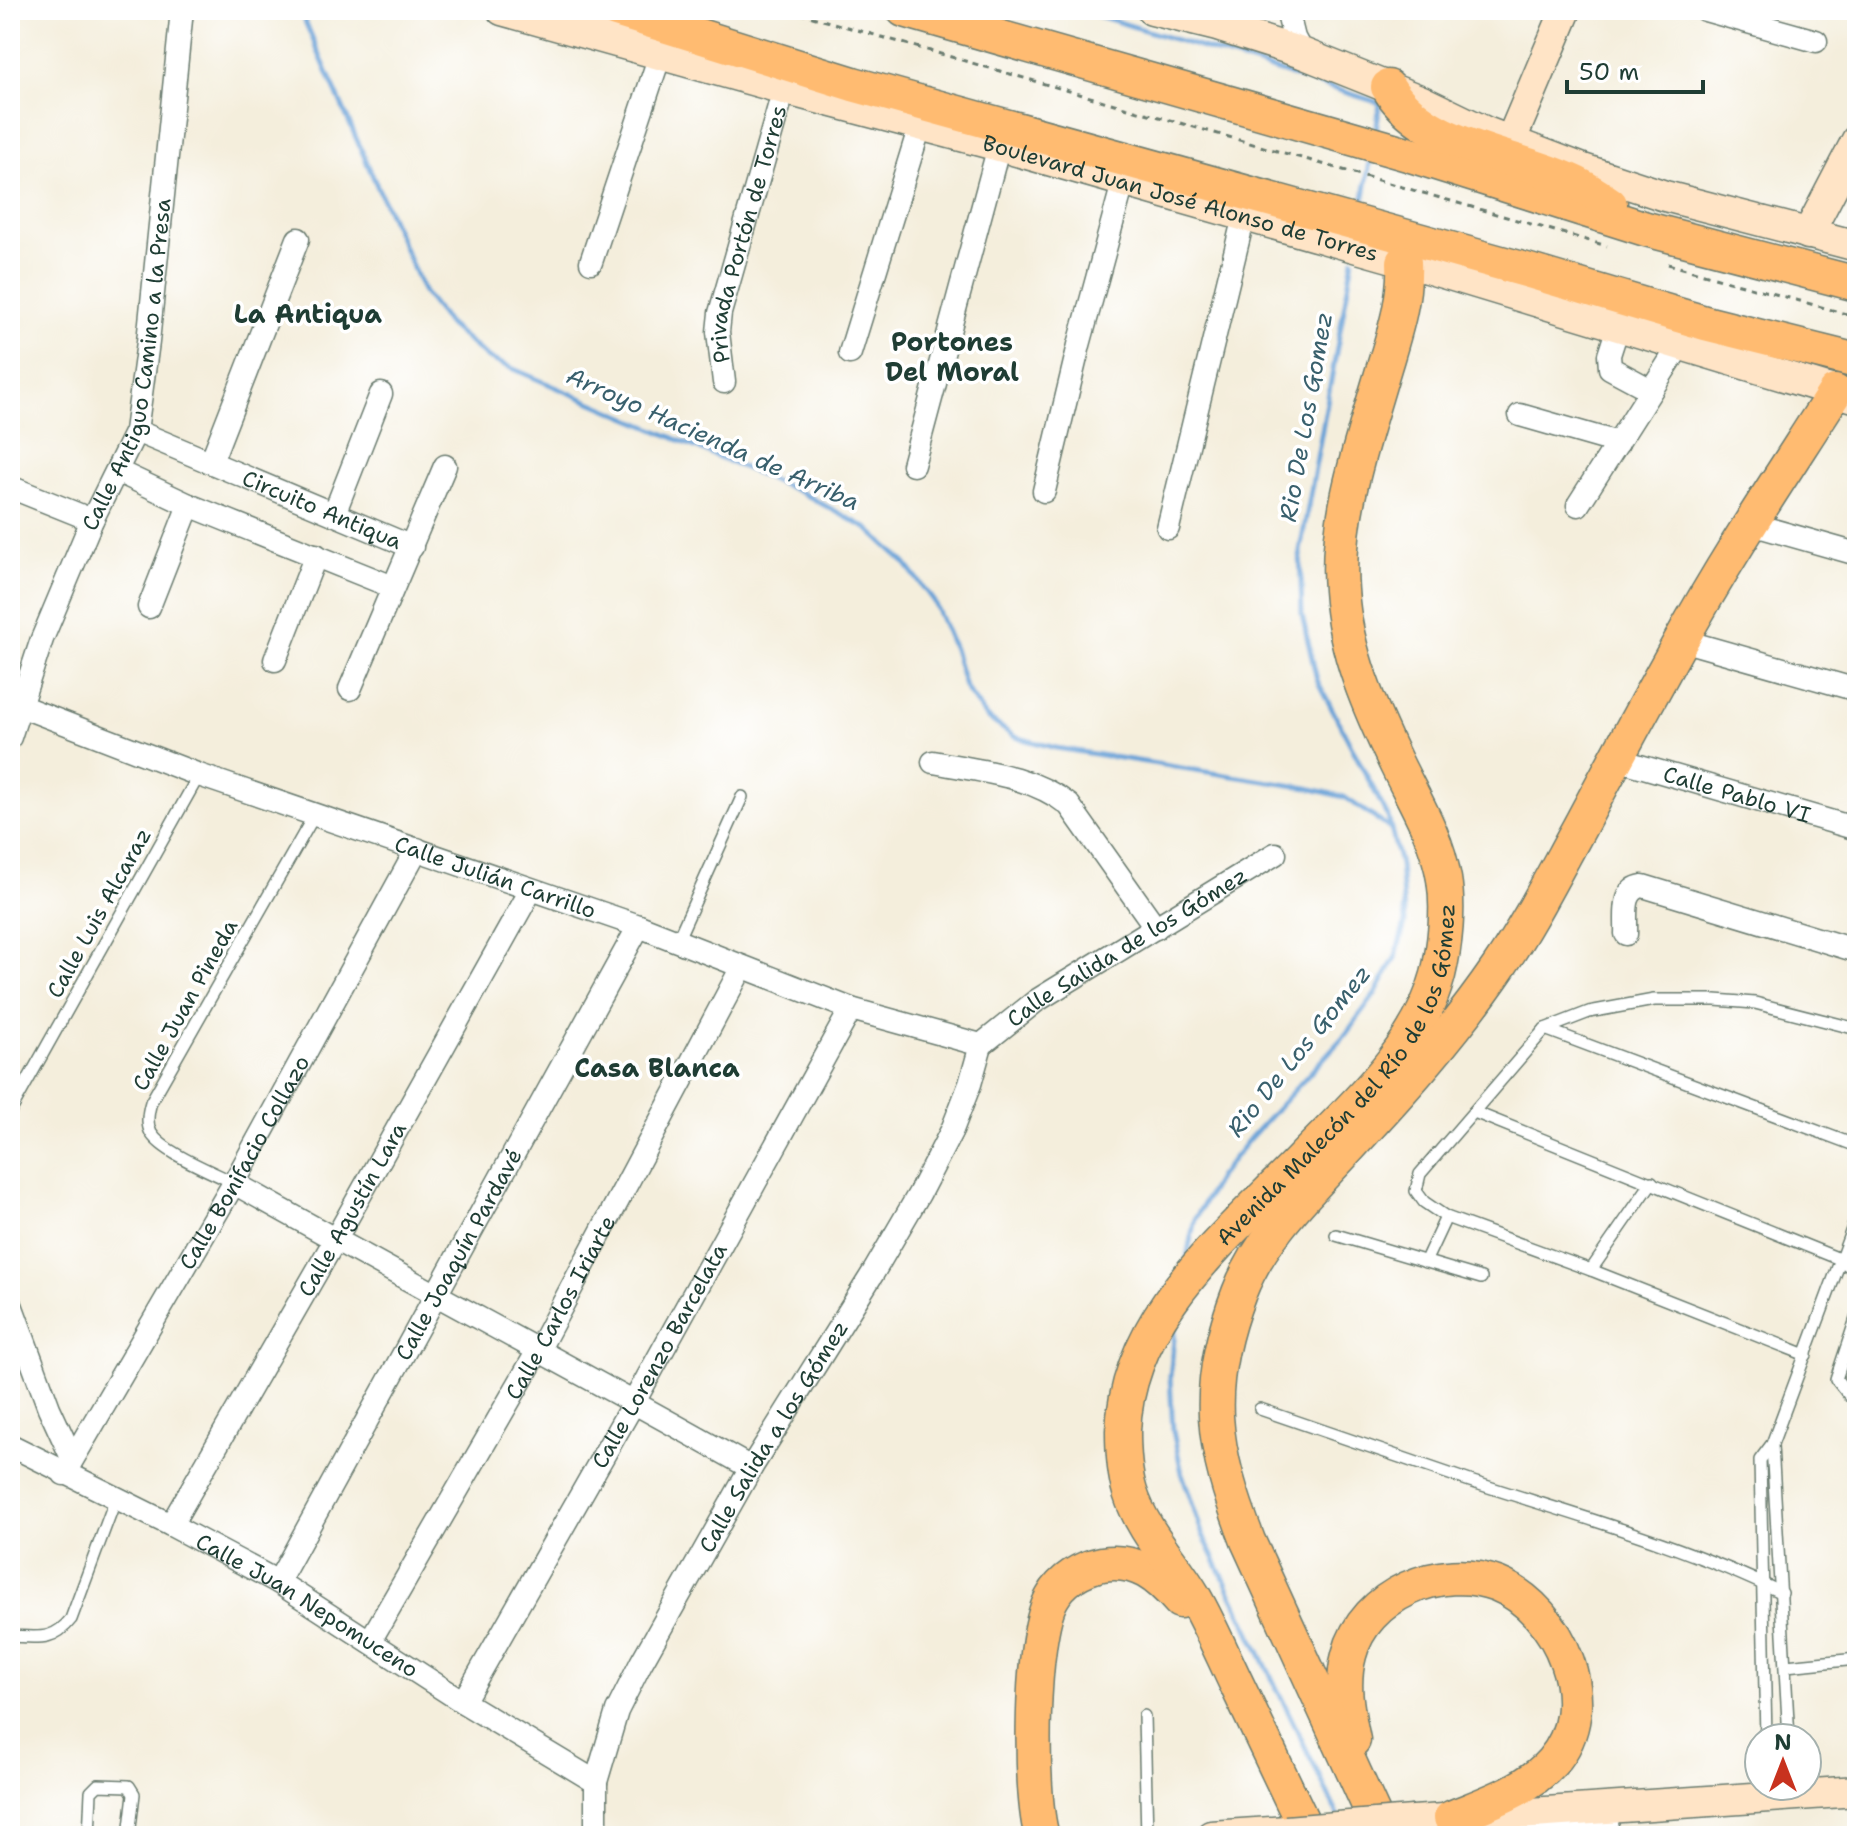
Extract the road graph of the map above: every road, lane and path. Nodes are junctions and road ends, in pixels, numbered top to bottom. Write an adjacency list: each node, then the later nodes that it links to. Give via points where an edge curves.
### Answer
1 (182, 10): 41 (street, Calle Antiguo Camino a la Presa)
2 (502, 10): 13 (street, Boulevard Juan José Alonso de Torres)
3 (616, 10): 24 (main road, Boulevard Juan José Alonso de Torres)
4 (788, 10): 20 (path)
5 (904, 10): 20 (main road)
6 (1152, 10): 10 (street)
7 (1287, 10): 12 (street)
8 (1566, 10): 17 (street)
9 (1705, 10): 11 (street)
10 (1229, 18): 12 (street)
11 (1816, 41)
12 (1302, 53): 14 (street)
13 (660, 55): 15 (street, Boulevard Juan José Alonso de Torres); 30 (street)
14 (1388, 87): 17 (street); 25 (main road, via 1402,106 1430,127 1565,178)
15 (784, 89): 16 (street, Boulevard Juan José Alonso de Torres); 36 (street, Privada Portón de Torres, via 720,313)
16 (920, 126): 19 (street, Boulevard Juan José Alonso de Torres); 34 (street)
17 (1511, 140): 26 (street, via 1665,196)
18 (1857, 140): 26 (street)
19 (999, 146): 21 (street, Boulevard Juan José Alonso de Torres); 44 (street)
20 (1333, 150): 22 (path); 25 (main road, via 1411,155)
21 (1123, 183): 23 (street, Boulevard Juan José Alonso de Torres); 48 (street)
22 (1421, 192)
23 (1244, 216): 24 (street, Boulevard Juan José Alonso de Torres); 54 (street)
24 (1330, 229): 29 (main road, Boulevard Juan José Alonso de Torres)
25 (1646, 229): 31 (main road)
26 (1808, 234): 27 (street)
27 (1853, 236)
28 (298, 239): 43 (street)
29 (1406, 254): 32 (street, Boulevard Juan José Alonso de Torres); 35 (main road, Boulevard Juan José Alonso de Torres); 121 (main road, Avenida Malecón del Río de los Gómez, via 1400,311 1348,503 1340,584 1354,665 1439,856 1445,931 1438,974 1400,1052 1186,1281 1157,1319 1128,1386 1123,1427 1130,1490 1149,1534 1196,1601)
30 (591, 262)
31 (1857, 284)
32 (1618, 327): 33 (street, Boulevard Juan José Alonso de Torres); 37 (street, via 1610,368)
33 (1680, 345): 37 (street); 39 (street, Boulevard Juan José Alonso de Torres)
34 (850, 353)
35 (1857, 361)
36 (724, 382)
37 (1651, 390): 42 (street)
38 (381, 394): 51 (street)
39 (1846, 395): 53 (main road, Avenida Malecón del Río de los Gómez)
40 (1520, 415): 42 (street)
41 (136, 431): 43 (street, Circuito Antiqua); 46 (street, Calle Antiguo Camino a la Presa)
42 (1618, 443): 50 (street)
43 (211, 462): 51 (street, Circuito Antiqua)
44 (913, 465)
45 (445, 466): 55 (street)
46 (117, 471): 49 (street, Circuito Antiqua); 52 (street, Calle Antiguo Camino a la Presa)
47 (10, 487): 52 (street)
48 (1044, 491)
49 (189, 505): 57 (street, Circuito Antiqua); 59 (street)
50 (1578, 505)
51 (334, 514): 55 (street, Circuito Antiqua)
52 (92, 520): 64 (street, Calle Antiguo Camino a la Presa)
53 (1751, 524): 56 (street); 60 (main road, Avenida Malecón del Río de los Gómez)
54 (1168, 528)
55 (412, 547): 58 (street, Circuito Antiqua)
56 (1857, 554)
57 (316, 555): 58 (street, Circuito Antiqua); 61 (street)
58 (393, 587): 62 (street)
59 (149, 607)
60 (1681, 640): 63 (street); 66 (main road, Avenida Malecón del Río de los Gómez)
61 (275, 660)
62 (350, 689)
63 (1857, 690)
64 (14, 703): 65 (street, Calle Antiguo Camino a la Presa); 68 (street, Calle Julián Carrillo)
65 (10, 737)
66 (1616, 759): 71 (street, Calle Pablo VI); 127 (main road, Avenida Malecón del Río de los Gómez, via 1498,968 1440,1044 1263,1249 1240,1288 1226,1327 1214,1420 1224,1474 1248,1541)
67 (933, 762): 76 (street, via 1051,791 1069,805)
68 (199, 775): 70 (street, Calle Julián Carrillo); 85 (lane, Calle Luis Alcaraz)
69 (742, 797): 78 (lane)
70 (315, 814): 72 (street, Calle Julián Carrillo); 89 (lane, Calle Juan Pineda, via 148,1113 152,1135 167,1148)
71 (1857, 829)
72 (417, 849): 74 (street, Calle Julián Carrillo); 89 (street, Calle Bonifacio Collazo)
73 (1275, 854): 76 (street, Calle Salida de los Gómez)
74 (531, 890): 75 (street, Calle Julián Carrillo); 93 (street, Calle Agustín Lara)
75 (639, 926): 78 (street, Calle Julián Carrillo); 99 (street, Calle Joaquín Pardavé)
76 (1156, 928): 84 (street, Calle Salida de los Gómez, via 1036,1001)
77 (1626, 934): 79 (street, via 1628,894 1643,886)
78 (677, 941): 80 (street, Calle Julián Carrillo)
79 (1857, 951)
80 (742, 967): 81 (street, Calle Julián Carrillo); 102 (street, Calle Carlos Iriarte)
81 (851, 1009): 84 (street, Calle Julián Carrillo); 105 (street, Calle Lorenzo Barcelata)
82 (1545, 1029): 83 (lane, via 1589,1012 1683,998 1755,1003); 86 (lane); 87 (lane)
83 (1857, 1029)
84 (981, 1045): 110 (street, Calle Salida a los Gómez, via 952,1130 919,1194)
85 (10, 1112)
86 (1474, 1112): 88 (lane); 91 (lane, via 1420,1174 1416,1191)
87 (1857, 1146)
88 (1652, 1182): 94 (lane); 96 (lane)
89 (234, 1183): 93 (street); 109 (street, Calle Bonifacio Collazo)
90 (1857, 1216): 94 (lane)
91 (1446, 1217): 95 (lane); 96 (lane)
92 (1336, 1235): 95 (lane)
93 (335, 1240): 99 (street); 112 (street, Calle Agustín Lara)
94 (1842, 1260): 97 (lane); 103 (lane)
95 (1425, 1262): 98 (lane)
96 (1591, 1270): 103 (lane)
97 (1857, 1273)
98 (1481, 1278)
99 (435, 1296): 102 (street); 115 (street, Calle Joaquín Pardavé)
100 (10, 1302): 109 (street)
101 (1857, 1316): 104 (lane, via 1836,1379)
102 (539, 1349): 105 (street); 119 (street, Calle Carlos Iriarte)
103 (1806, 1355): 107 (lane)
104 (1857, 1398)
105 (634, 1402): 110 (street); 123 (street, Calle Lorenzo Barcelata)
106 (1260, 1409): 116 (lane, via 1636,1534)
107 (1772, 1444): 113 (lane, via 1760,1460); 114 (lane)
108 (10, 1445): 109 (street, Calle Juan Nepomuceno)
109 (68, 1466): 111 (street, Calle Juan Nepomuceno)
110 (751, 1468): 128 (street, Calle Salida a los Gómez, via 617,1711)
111 (116, 1498): 112 (street, Calle Juan Nepomuceno); 118 (lane, via 62,1631 48,1637)
112 (171, 1525): 115 (street, Calle Juan Nepomuceno)
113 (1762, 1525): 114 (lane); 116 (lane)
114 (1777, 1525): 117 (lane)
115 (278, 1582): 119 (street, Calle Juan Nepomuceno)
116 (1764, 1584): 117 (lane); 125 (lane)
117 (1782, 1593): 122 (lane)
118 (10, 1636)
119 (370, 1641): 123 (street, Calle Juan Nepomuceno)
120 (1857, 1659): 122 (lane)
121 (1226, 1663): 136 (main road, Avenida Malecón del Río de los Gómez); 140 (main road, via 1179,1600 1148,1570 1105,1564 1077,1573 1061,1586 1041,1626 1037,1662 1034,1787)
122 (1786, 1666): 126 (lane)
123 (463, 1702): 128 (street, Calle Juan Nepomuceno)
124 (1144, 1716): 141 (lane)
125 (1766, 1722)
126 (1788, 1722)
127 (1357, 1780): 135 (main road, via 1344,1680 1360,1631 1377,1609 1427,1581 1476,1578 1497,1584 1534,1609 1559,1642 1571,1678 1571,1720 1565,1743 1539,1775); 143 (main road, Avenida Malecón del Río de los Gómez)
128 (596, 1782): 139 (street, Calle Salida a los Gómez)
129 (1823, 1791): 130 (street)
130 (1857, 1791)
131 (1743, 1795): 135 (street)
132 (1857, 1803): 133 (lane)
133 (1698, 1815)
134 (1621, 1822): 135 (lane)
135 (1448, 1827): 136 (street, bridge, via 1413,1821)
136 (1298, 1833): 142 (street)
137 (89, 1836): 138 (lane, via 91,1792 98,1785 132,1789)
138 (129, 1836)
139 (596, 1836)
140 (1042, 1836)
141 (1147, 1836)
142 (1211, 1836)
143 (1383, 1836)

